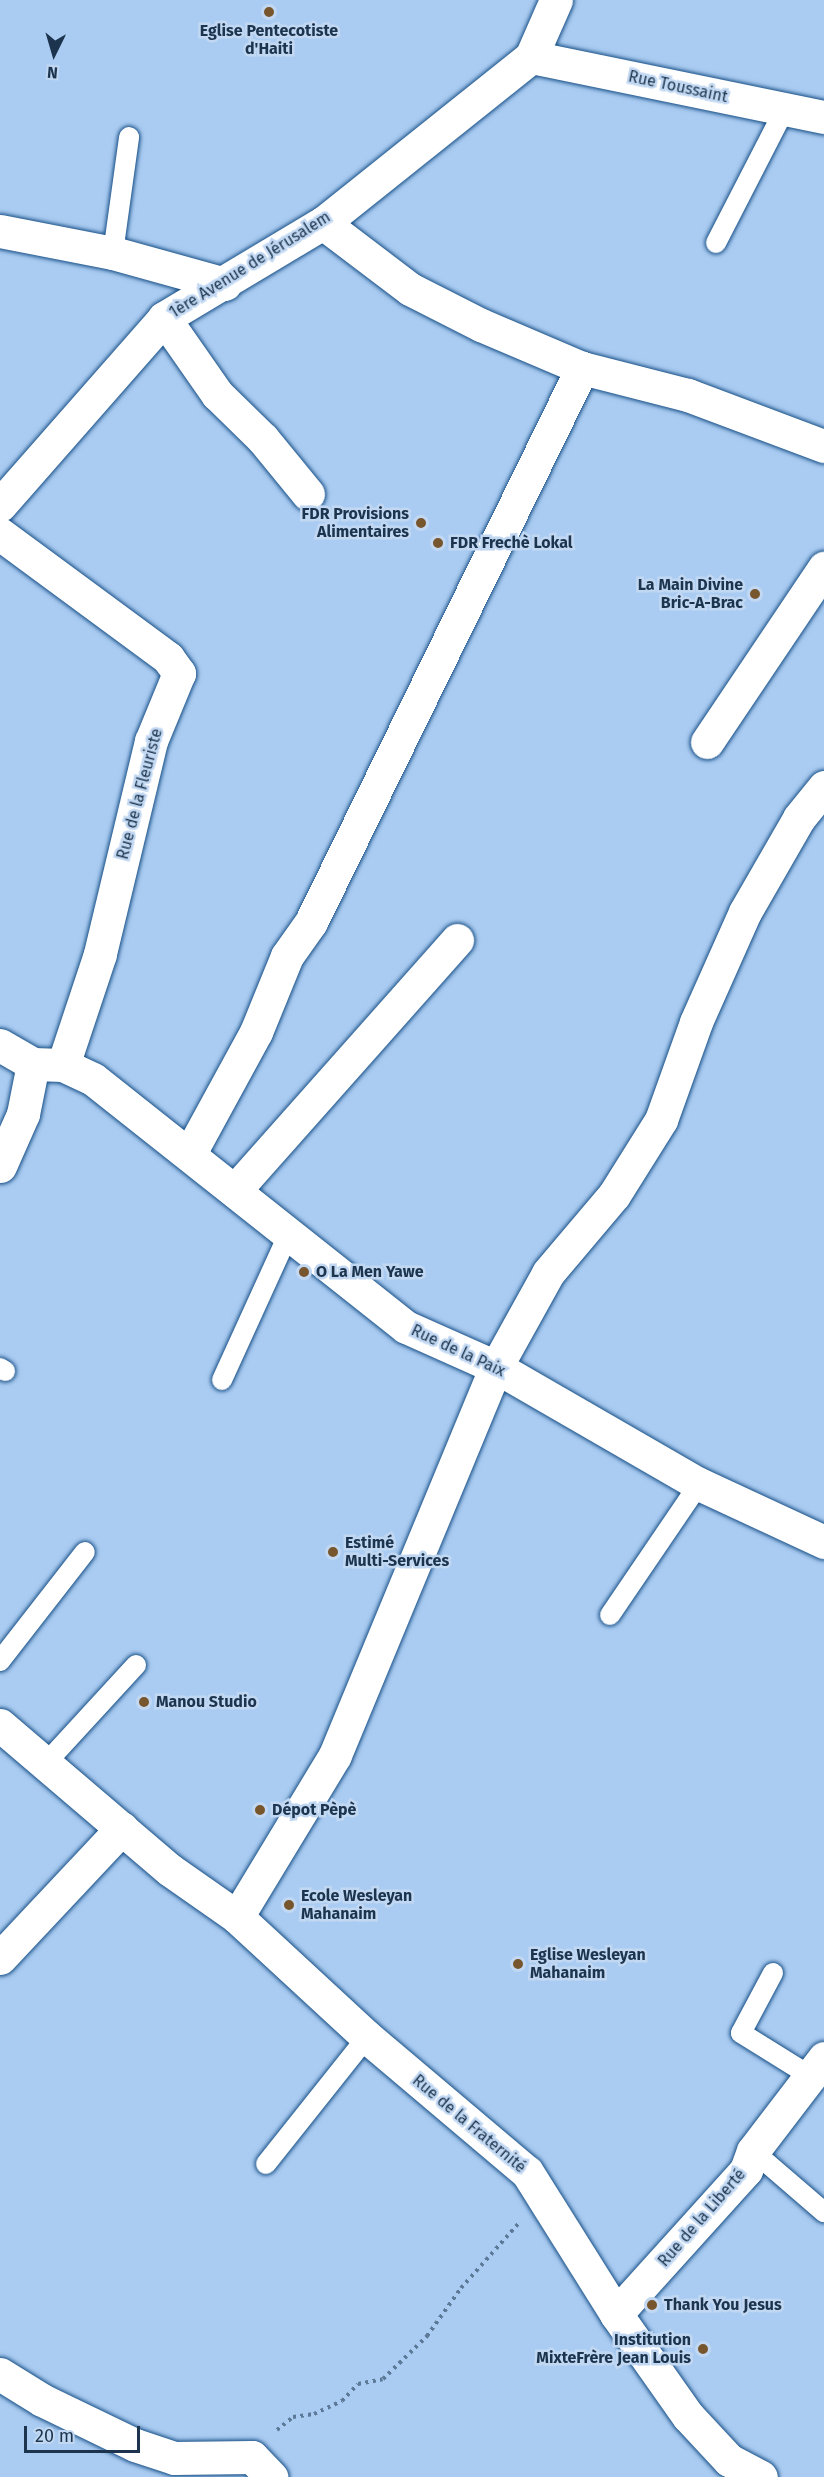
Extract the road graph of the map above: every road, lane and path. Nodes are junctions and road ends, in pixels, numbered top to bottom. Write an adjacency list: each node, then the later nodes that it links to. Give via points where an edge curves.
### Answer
1 (556, 0): 2 (street)
2 (531, 57): 3 (street, Rue Toussaint); 6 (street, 1ère Avenue de Jérusalem)
3 (785, 109): 4 (street, Rue Toussaint); 8 (lane)
4 (824, 117)
5 (129, 137): 9 (lane)
6 (323, 224): 10 (street, 1ère Avenue de Jérusalem); 12 (street, via 410,289 481,326)
7 (0, 231): 9 (street)
8 (716, 243)
9 (113, 253): 10 (street)
10 (225, 284): 11 (street, 1ère Avenue de Jérusalem)
11 (164, 318): 14 (street, via 217,394 263,439); 15 (street, 1ère Avenue de Jérusalem)
12 (582, 368): 13 (street, via 688,395); 23 (street, via 311,922 287,956 256,1032)
13 (824, 446)
14 (308, 494)
15 (0, 505)
16 (0, 534): 22 (street, Rue de la Fleuriste, via 168,658 179,674 151,741 100,954)
17 (824, 568): 18 (street)
18 (707, 742)
19 (824, 787): 27 (street, via 799,818 746,912 696,1022 662,1120 614,1195 548,1273)
20 (457, 940): 25 (street)
21 (0, 1045): 22 (street, Rue de la Paix)
22 (48, 1064): 23 (street, Rue de la Paix, via 93,1079); 24 (street)
23 (190, 1153): 25 (street, Rue de la Paix)
24 (0, 1166)
25 (236, 1189): 26 (street, Rue de la Paix)
26 (290, 1232): 27 (street, Rue de la Paix, via 406,1327); 28 (lane)
27 (496, 1367): 29 (street, Rue de la Paix); 38 (street, via 335,1755)
28 (222, 1380)
29 (699, 1485): 30 (street, Rue de la Paix); 32 (lane)
30 (824, 1542)
31 (85, 1552): 33 (lane)
32 (610, 1615)
33 (0, 1661)
34 (136, 1665): 36 (lane)
35 (0, 1725): 36 (street, Rue de la Fraternité)
36 (46, 1763): 37 (street, Rue de la Fraternité)
37 (122, 1828): 38 (street, Rue de la Fraternité, via 170,1869); 39 (street)
38 (237, 1917): 41 (street, Rue de la Fraternité)
39 (0, 1958)
40 (773, 1973): 42 (lane, via 741,2033)
41 (367, 2037): 44 (lane); 45 (street, Rue de la Fraternité, via 527,2172)
42 (817, 2067): 43 (street, Rue de la Liberté)
43 (753, 2151): 46 (lane); 47 (street, Rue de la Liberté, via 746,2170)
44 (266, 2164)
45 (543, 2197): 47 (street, Rue de la Fraternité); 49 (path, via 461,2288 427,2336 383,2379 358,2384 342,2401 314,2414 293,2417)
46 (824, 2212)
47 (615, 2314): 50 (street, Rue de la Fraternité)
48 (0, 2374): 49 (street, via 42,2400 164,2454)
49 (262, 2467)
50 (720, 2468): 51 (street, Rue de la Fraternité)
51 (761, 2477)

